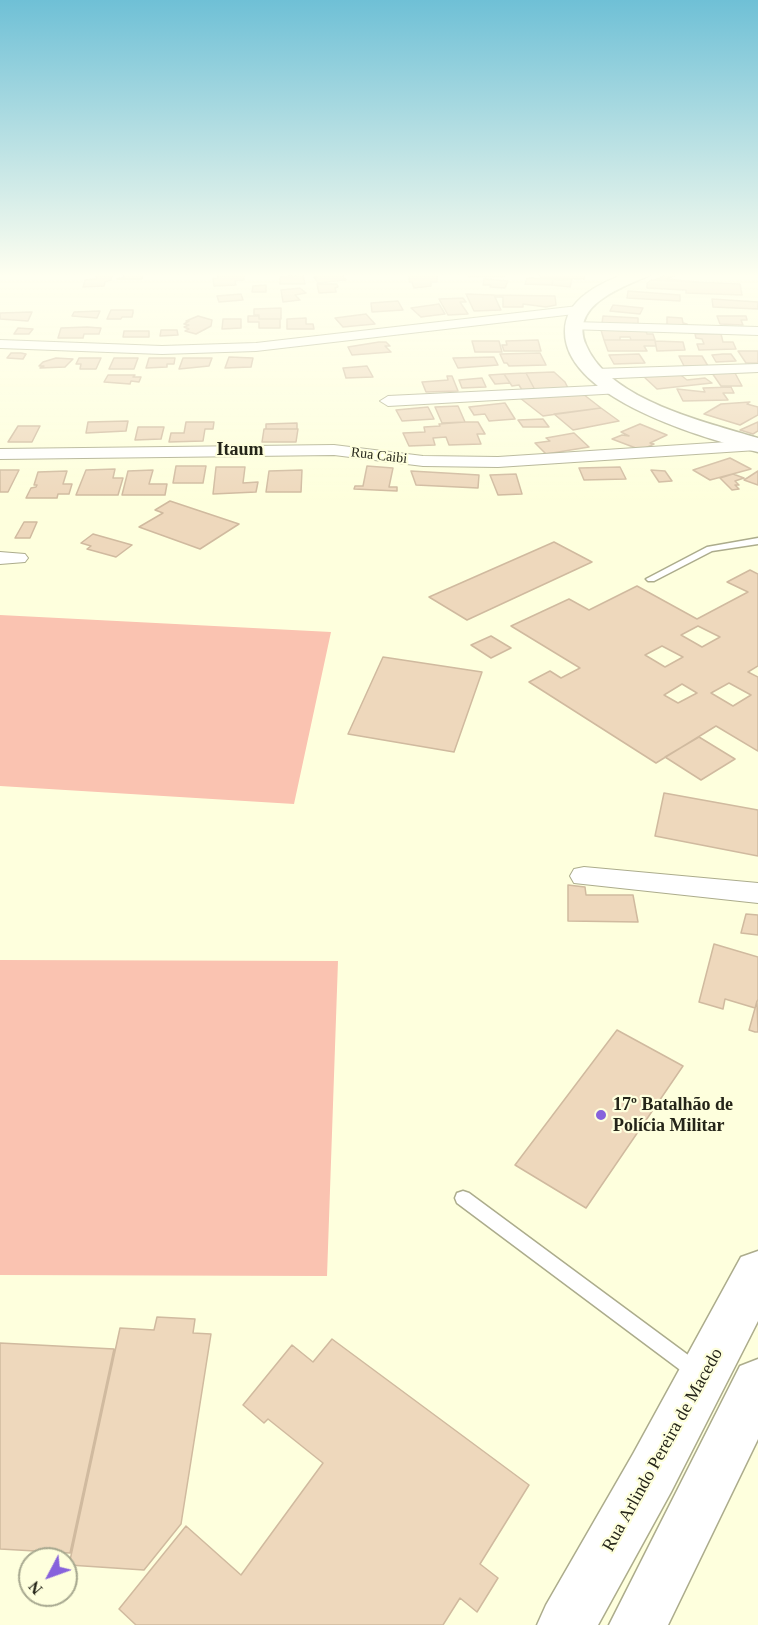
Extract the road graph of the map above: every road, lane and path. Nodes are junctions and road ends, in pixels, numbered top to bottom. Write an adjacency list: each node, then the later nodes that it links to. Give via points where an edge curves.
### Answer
1 (131, 349): 2 (street)
2 (199, 349)
3 (575, 349): 5 (main road)
4 (758, 368): 5 (street)
5 (594, 374): 6 (main road)
6 (616, 390): 7 (street); 8 (main road, via 658,411)
7 (388, 401)
8 (757, 445): 9 (street, Rua Caibi, via 498,462 423,461 334,450)
9 (0, 454)
10 (758, 541): 11 (lane, via 711,549)
11 (651, 579)
12 (584, 876): 13 (street)
13 (758, 893)
14 (463, 1198): 16 (lane)
15 (758, 1273): 16 (main road, Rua Arlindo Pereira de Macedo)
16 (731, 1390): 17 (main road, Rua Arlindo Pereira de Macedo, via 652,1473); 18 (main road, Rua Arlindo Pereira de Macedo)
17 (566, 1625)
18 (638, 1625)

